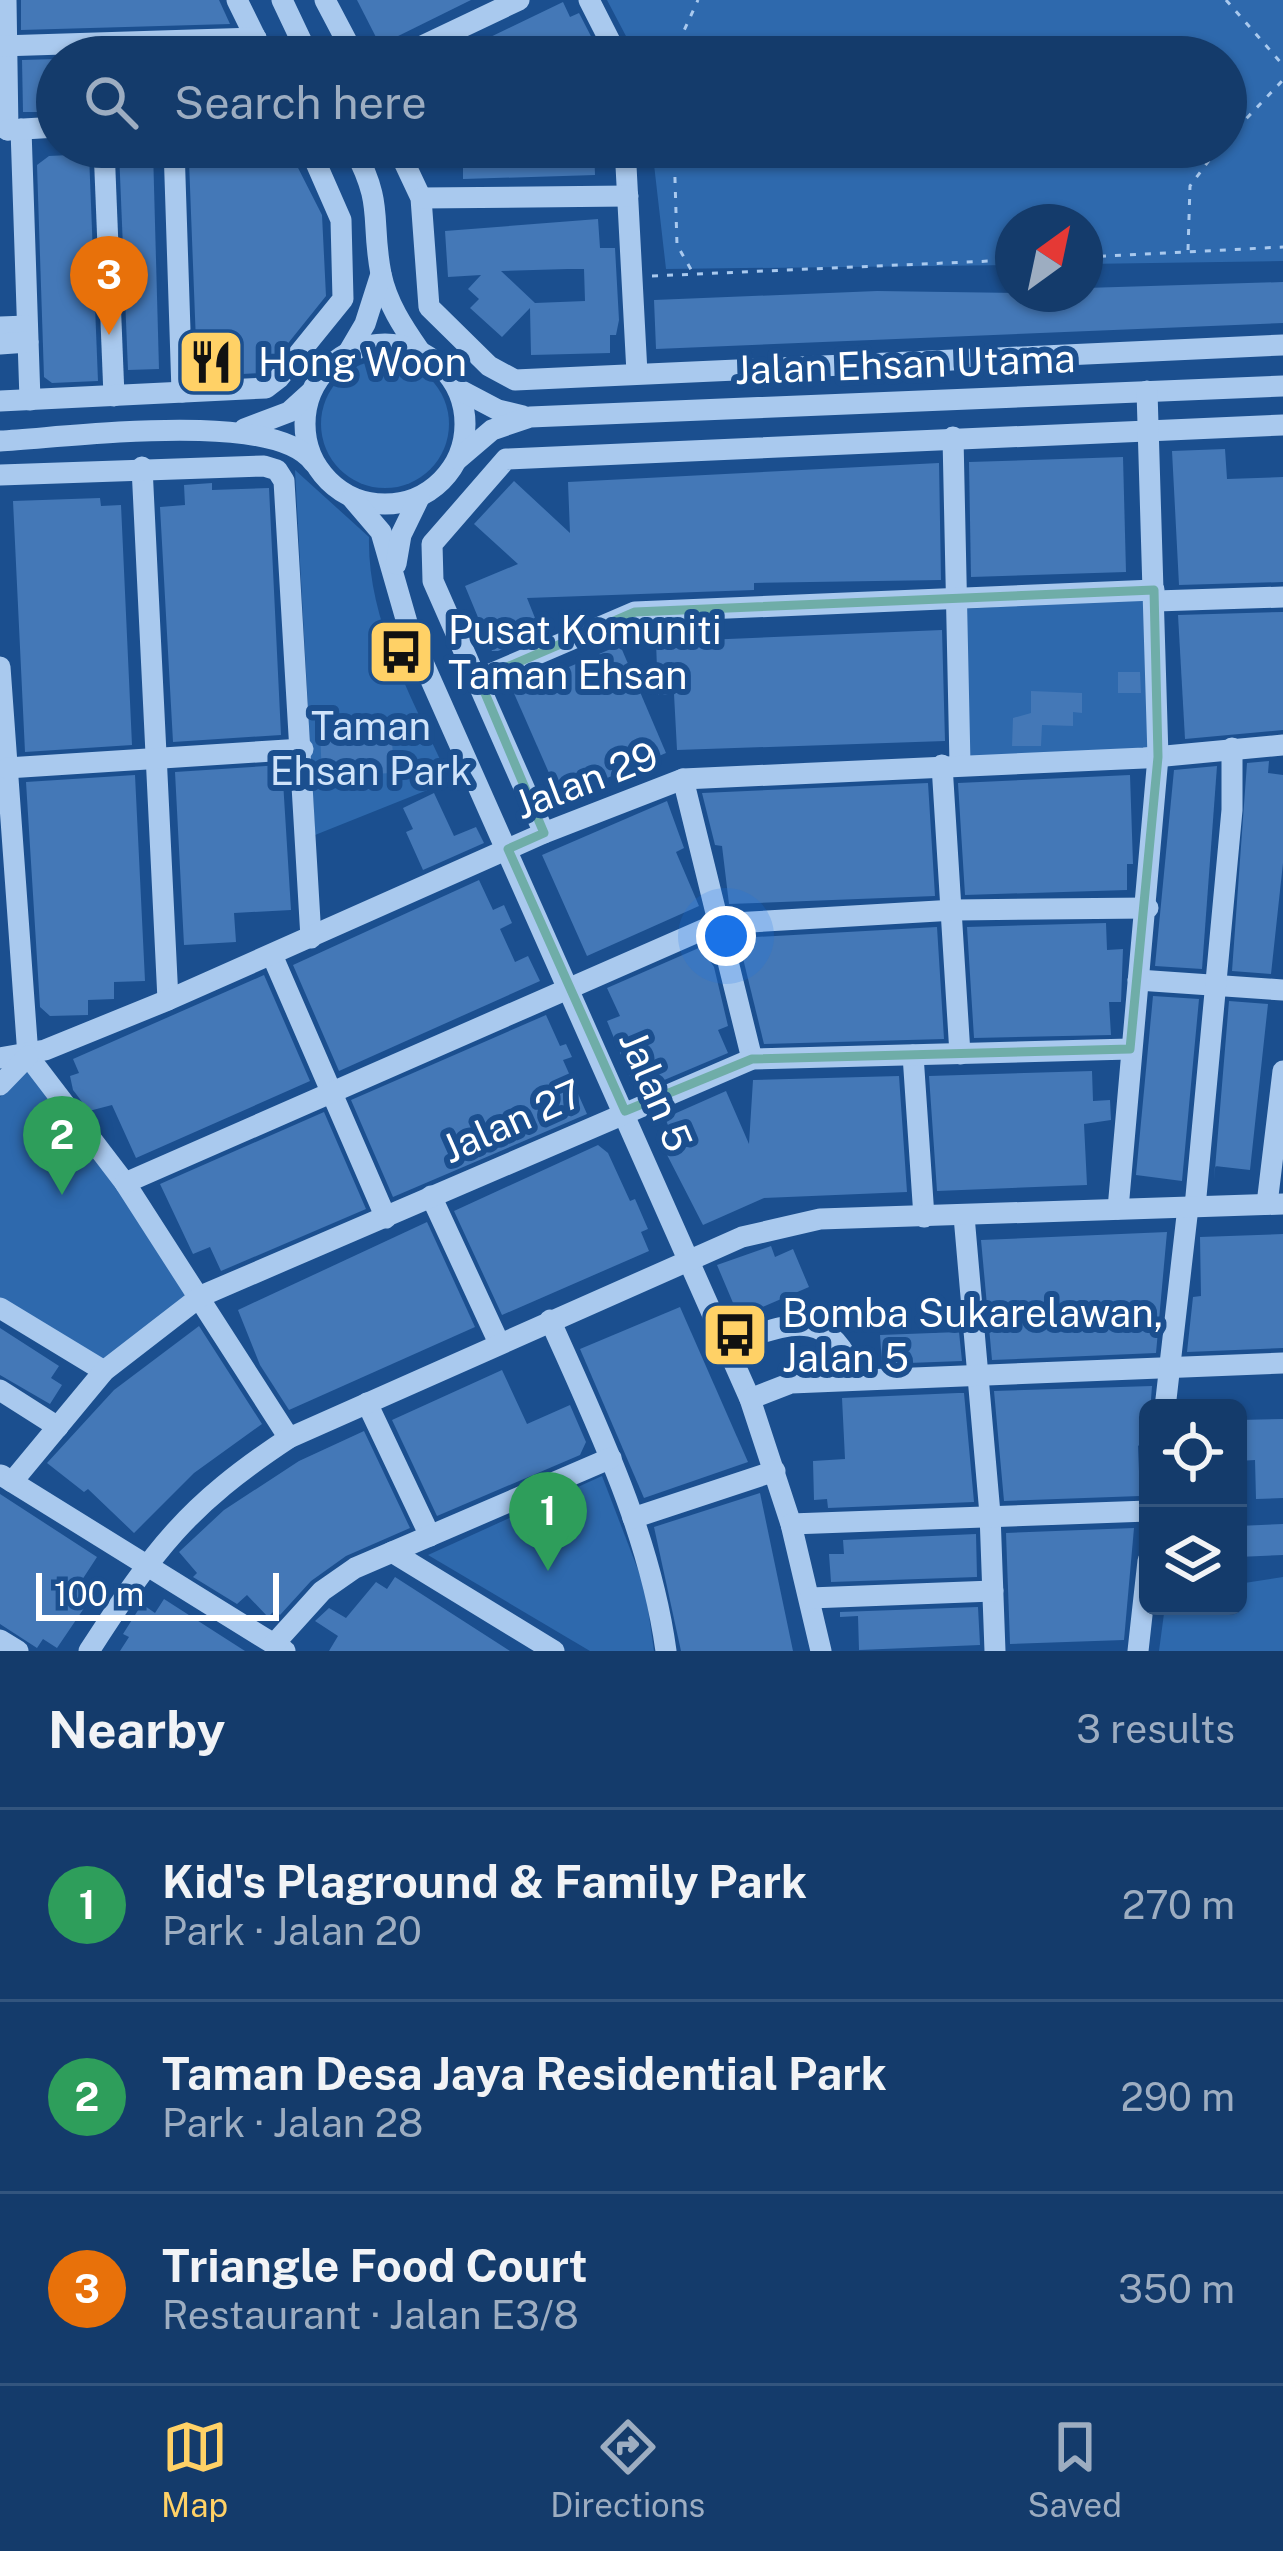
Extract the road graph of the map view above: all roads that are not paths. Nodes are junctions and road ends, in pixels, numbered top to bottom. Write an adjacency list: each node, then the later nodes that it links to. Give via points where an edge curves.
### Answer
1 (6, 0): 12 (street)
2 (237, 0): 7 (street)
3 (282, 0): 8 (street)
4 (325, 0): 9 (street)
5 (519, 0): 10 (street)
6 (589, 0): 11 (street)
7 (255, 36)
8 (299, 36)
9 (344, 36)
10 (443, 36)
11 (607, 36)
12 (4, 46): 13 (street); 14 (street)
13 (36, 46)
14 (10, 130): 23 (street)
15 (105, 168): 39 (street)
16 (175, 168): 38 (street)
17 (318, 168): 38 (street, via 341,220 340,309 266,388)
18 (363, 168): 25 (street, via 376,194)
19 (407, 168): 22 (street)
20 (627, 168): 21 (street)
21 (628, 196): 22 (street); 33 (street)
22 (421, 198): 33 (street, via 429,307 490,366 515,380)
23 (24, 232): 24 (street); 27 (street)
24 (0, 233)
25 (381, 274): 30 (street); 31 (street)
26 (0, 327): 27 (street)
27 (27, 334): 28 (street); 40 (street)
28 (0, 344)
29 (1283, 345): 32 (street)
30 (419, 350): 31 (street, via 389,344); 36 (street)
31 (348, 353): 35 (street)
32 (840, 367): 33 (street); 42 (street)
33 (637, 373)
34 (1283, 386): 37 (street, Jalan Ehsan Utama)
35 (312, 390): 45 (street, via 289,412); 51 (street, via 304,430)
36 (460, 390): 43 (street, Jalan Ehsan Utama); 49 (street, via 466,418)
37 (1147, 391): 42 (street, Jalan Ehsan Utama); 46 (street)
38 (182, 392): 39 (street)
39 (114, 396): 40 (street)
40 (30, 400): 41 (street)
41 (0, 401)
42 (842, 401): 43 (street, Jalan Ehsan Utama)
43 (530, 417): 49 (street, Jalan Ehsan Utama, via 492,430)
44 (1283, 425): 46 (street)
45 (237, 430): 48 (street); 51 (street, via 284,442)
46 (1149, 430): 47 (street); 56 (street)
47 (953, 437): 58 (street); 60 (street, via 506,459 432,544 433,580)
48 (0, 440)
49 (458, 459): 54 (street)
50 (142, 467): 52 (street); 63 (street, via 277,470 284,481); 65 (street)
51 (318, 468): 53 (street)
52 (0, 475)
53 (352, 498): 54 (street, via 387,505); 55 (street, Jalan 5, via 374,520)
54 (419, 498): 55 (street, Jalan 5)
55 (395, 570): 71 (street, Jalan 5, via 410,633)
56 (1155, 596): 57 (street); 58 (street); 64 (street)
57 (1283, 597)
58 (956, 598): 60 (street, via 635,612); 66 (street)
59 (0, 668): 67 (street)
60 (479, 679): 70 (street)
61 (1283, 745): 62 (street, Jalan 29)
62 (1232, 748): 64 (street, Jalan 29); 80 (street)
63 (303, 749): 65 (street); 75 (street)
64 (1158, 758): 66 (street, Jalan 29); 72 (street)
65 (155, 761): 67 (street); 82 (street)
66 (951, 765): 68 (street, Jalan 29); 73 (street)
67 (7, 768): 69 (street)
68 (683, 779): 70 (street, Jalan 29); 74 (street)
69 (4, 803): 77 (street)
70 (544, 833): 71 (street, Jalan 29)
71 (508, 849): 75 (street, Jalan 29); 79 (street, Jalan 5)
72 (1148, 908): 73 (street); 78 (street)
73 (955, 910): 74 (street); 84 (street)
74 (716, 924): 79 (street); 88 (street)
75 (311, 938): 76 (street, Jalan 29)
76 (272, 955): 82 (street, Jalan 29); 91 (street)
77 (10, 960): 85 (street)
78 (1138, 980): 80 (street); 83 (street)
79 (568, 984): 91 (street); 92 (street, Jalan 5)
80 (1214, 986): 81 (street); 96 (street)
81 (1283, 990)
82 (168, 1000): 85 (street, Jalan 29)
83 (1130, 1048): 84 (street, Jalan 27); 97 (street)
84 (960, 1054): 86 (street, Jalan 27)
85 (28, 1055): 87 (street); 90 (street); 93 (street)
86 (913, 1055): 88 (street, Jalan 27); 98 (street)
87 (0, 1058)
88 (752, 1060): 92 (street, Jalan 27)
89 (1283, 1071): 95 (street)
90 (0, 1085)
91 (332, 1092): 93 (street); 100 (street)
92 (625, 1111): 94 (street, Jalan 27); 101 (street, Jalan 5)
93 (125, 1183): 102 (street)
94 (431, 1196): 100 (street, Jalan 27); 105 (street)
95 (1275, 1204): 96 (street)
96 (1192, 1207): 97 (street); 108 (street)
97 (1118, 1209): 99 (street)
98 (924, 1216): 99 (street); 101 (street, via 786,1223)
99 (964, 1216): 110 (street)
100 (386, 1218): 102 (street, Jalan 27)
101 (691, 1262): 104 (street); 106 (street, Jalan 5)
102 (201, 1296): 109 (street, Jalan 27); 117 (street)
103 (0, 1308): 109 (street)
104 (550, 1320): 105 (street); 118 (street)
105 (499, 1343): 115 (street)
106 (727, 1345): 111 (street, via 796,1322 816,1327 844,1345); 113 (street, Jalan 5)
107 (1283, 1363): 108 (street)
108 (1170, 1367): 110 (street); 114 (street)
109 (104, 1371): 116 (street, Jalan 27)
110 (975, 1376): 111 (street); 122 (street)
111 (857, 1379): 113 (street, via 791,1383)
112 (0, 1390): 116 (street)
113 (750, 1399): 119 (street, Jalan 5)
114 (1166, 1399)
115 (367, 1402): 117 (street); 125 (street)
116 (58, 1426): 120 (street, Jalan 27)
117 (289, 1438): 127 (street, via 191,1511)
118 (611, 1458): 123 (street); 125 (street)
119 (775, 1471): 123 (street); 124 (street, Jalan 5)
120 (6, 1478): 127 (street)
121 (1139, 1510): 122 (street)
122 (989, 1514): 124 (street); 128 (street)
123 (633, 1518): 136 (street, via 657,1585)
124 (791, 1524): 129 (street, Jalan 5)
125 (430, 1536): 126 (street)
126 (392, 1552): 132 (street, via 322,1592); 135 (street)
127 (145, 1564): 132 (street); 134 (street)
128 (993, 1592): 129 (street); 138 (street)
129 (810, 1598): 137 (street, Jalan 5)
130 (1142, 1615): 139 (street)
131 (0, 1640): 133 (street)
132 (280, 1648)
133 (18, 1651)
134 (89, 1651)
135 (554, 1651)
136 (666, 1651)
137 (821, 1651)
138 (995, 1651)
139 (1138, 1651)

